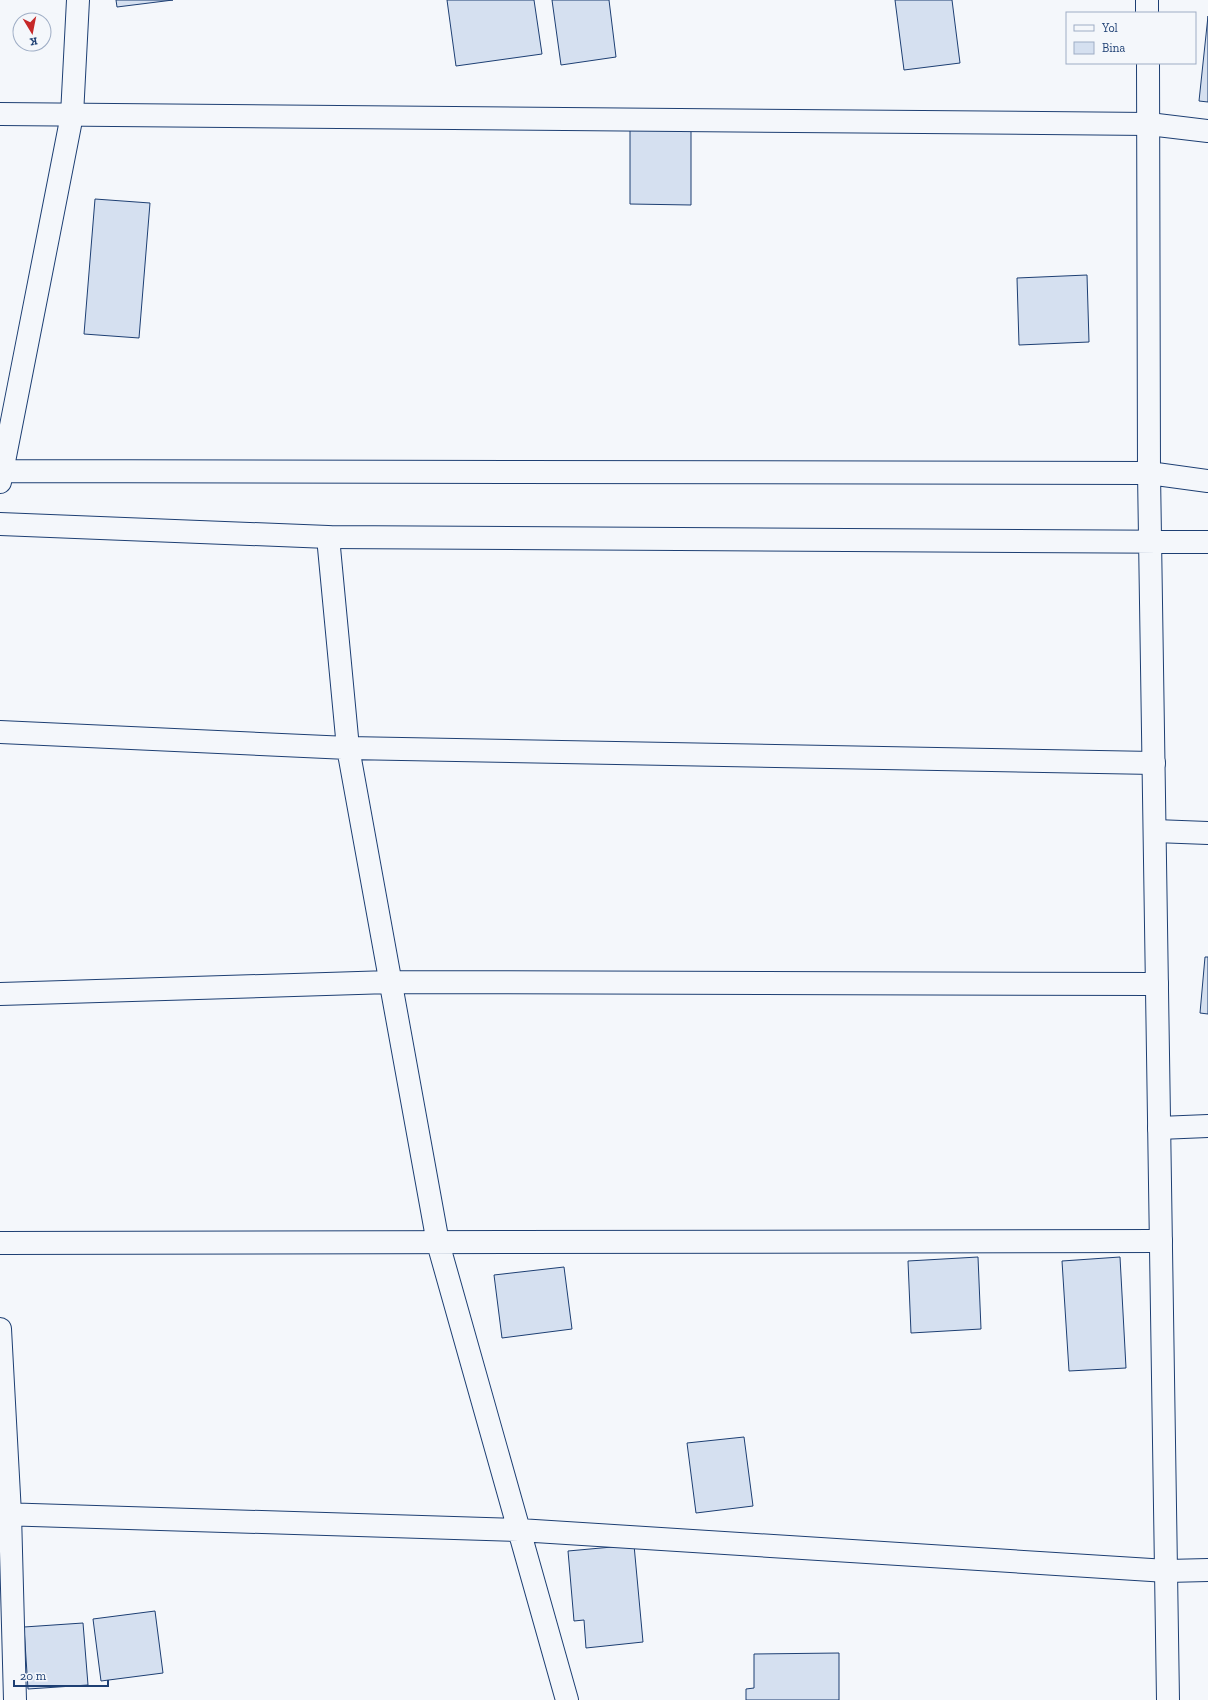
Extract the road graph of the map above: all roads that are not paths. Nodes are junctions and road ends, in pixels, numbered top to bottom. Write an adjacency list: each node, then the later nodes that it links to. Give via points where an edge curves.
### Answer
1 (78, 0): 6 (street)
2 (1147, 0): 3 (street)
3 (1148, 12)
4 (1148, 64): 7 (street)
5 (0, 114): 6 (street)
6 (72, 115): 7 (street); 10 (street)
7 (1149, 124): 8 (street); 9 (street)
8 (1208, 131)
9 (1149, 473): 10 (street); 11 (street); 14 (street)
10 (1, 474)
11 (1208, 481)
12 (0, 524): 13 (street)
13 (328, 537): 14 (street); 17 (street)
14 (1150, 542): 15 (street); 18 (street)
15 (1208, 542)
16 (0, 732): 17 (street)
17 (348, 748): 18 (street); 21 (street)
18 (1154, 763): 19 (street)
19 (1155, 831): 20 (street); 22 (street)
20 (1208, 833)
21 (390, 982): 22 (street); 23 (street); 28 (street)
22 (1157, 984): 25 (street)
23 (0, 994)
24 (1208, 1126): 25 (street)
25 (1159, 1128): 26 (street)
26 (1161, 1241): 28 (street); 33 (street)
27 (0, 1243): 28 (street)
28 (438, 1243): 31 (street)
29 (0, 1329): 30 (street)
30 (5, 1514): 31 (street); 34 (street)
31 (519, 1530): 33 (street); 35 (street)
32 (1208, 1570): 33 (street)
33 (1166, 1571): 36 (street)
34 (14, 1700)
35 (567, 1700)
36 (1168, 1700)

